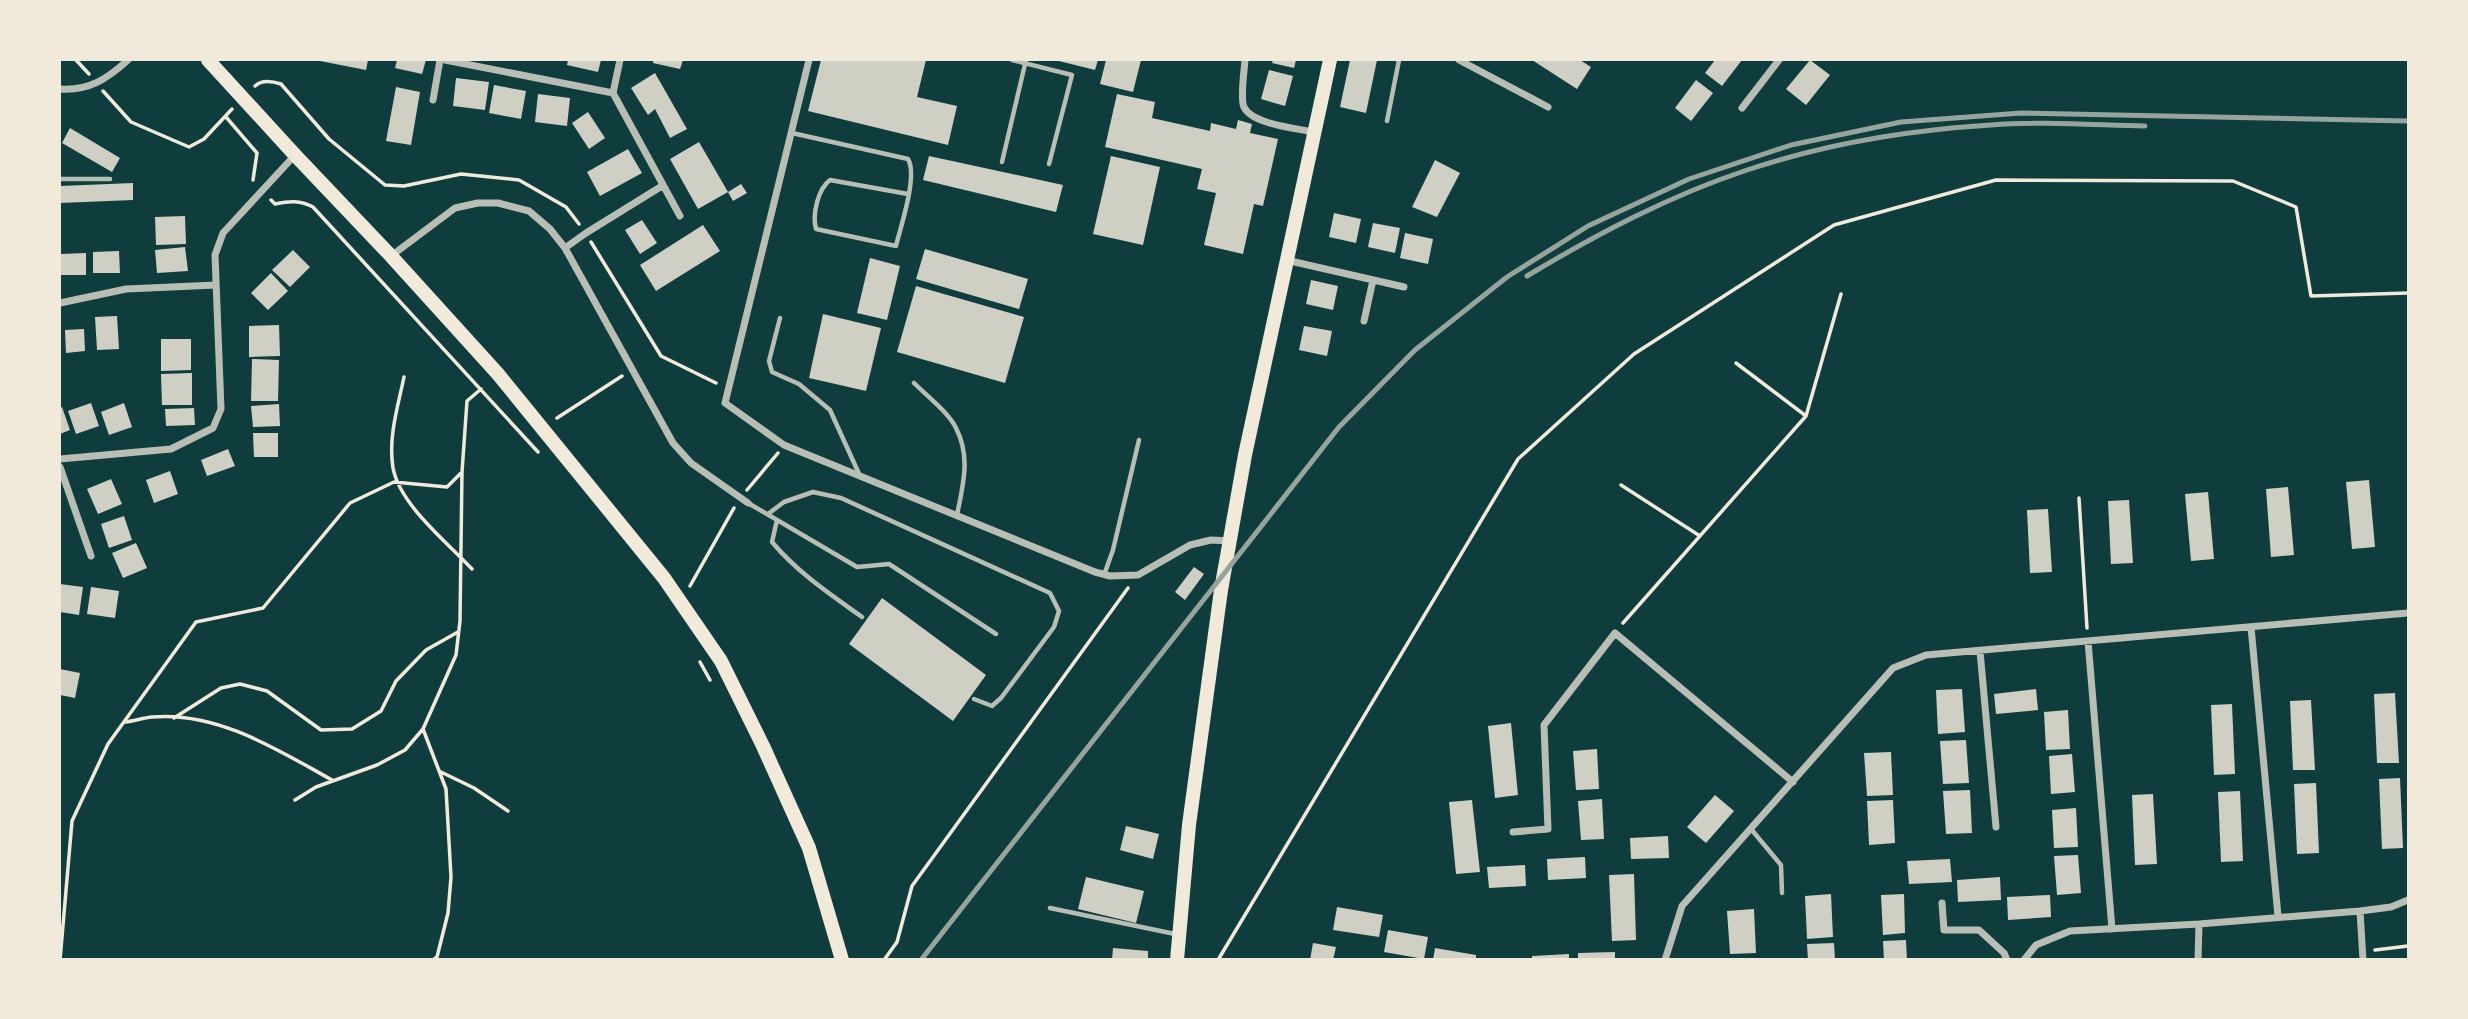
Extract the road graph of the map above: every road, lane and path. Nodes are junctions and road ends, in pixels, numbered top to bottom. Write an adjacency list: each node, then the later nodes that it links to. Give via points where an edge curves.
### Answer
1 (128, 60): 13 (street, via 109,78)
2 (208, 60): 22 (main road)
3 (443, 60): 15 (street); 16 (street)
4 (620, 60): 15 (street)
5 (809, 60): 21 (street)
6 (1012, 60): 12 (lane)
7 (1245, 60): 20 (street, via 1243,106 1250,115)
8 (1330, 60): 20 (main road)
9 (1399, 60): 19 (lane)
10 (1459, 60): 17 (street)
11 (1779, 60): 18 (street)
12 (1026, 61): 23 (lane); 24 (lane, via 1072,75)
13 (96, 82): 14 (street); 28 (path, via 131,121 189,148 226,117 257,153 252,182)
14 (60, 91)
15 (613, 93): 27 (street)
16 (433, 100)
17 (1548, 107)
18 (1742, 108)
19 (1387, 121)
20 (1313, 132): 33 (main road)
21 (791, 133): 29 (lane, via 908,159 912,165); 50 (street, via 725,403)
22 (295, 155): 28 (street); 32 (main road)
23 (1002, 162)
24 (1049, 164)
25 (60, 178): 26 (lane)
26 (110, 179)
27 (662, 186): 30 (street); 31 (street)
28 (262, 192): 35 (street, via 223,233 215,255); 46 (path, via 275,204 290,201 313,207)
29 (908, 194): 29 (lane, via 896,246 822,232 814,224 824,185 830,180)
30 (680, 216)
31 (565, 248): 32 (street, via 529,211 478,203 454,208); 43 (street)
32 (391, 256): 107 (main road, via 498,374 664,578 721,661 809,848)
33 (1286, 260): 34 (street); 65 (main road)
34 (1373, 280): 36 (street); 41 (street)
35 (216, 285): 39 (street, via 126,289); 51 (street, via 221,409 213,428 170,449)
36 (1404, 287)
37 (2409, 293): 110 (path, via 2311,296 2296,207 2233,181 1996,180 1834,225 1634,354 1518,459)
38 (1841, 294): 47 (path)
39 (60, 303)
40 (780, 318): 55 (lane, via 769,361 772,372 799,384 830,410)
41 (1364, 321)
42 (1736, 363): 47 (path)
43 (632, 369): 48 (path); 58 (street, via 673,443 691,463)
44 (404, 377): 56 (path, via 393,431 393,468)
45 (915, 383): 62 (lane, via 956,426 966,467)
46 (482, 388): 52 (path); 54 (path, via 467,401)
47 (1806, 416): 64 (path)
48 (557, 418)
49 (1139, 440): 69 (lane)
50 (784, 445): 55 (street); 58 (path)
51 (60, 458)
52 (546, 461)
53 (60, 467): 66 (street)
54 (462, 472): 56 (path, via 447,487); 67 (path)
55 (860, 476): 62 (street)
56 (399, 483): 67 (path, via 405,497); 84 (path, via 350,503 263,608 196,622)
57 (1621, 485): 64 (path)
58 (741, 497): 60 (street); 71 (path)
59 (2079, 498): 78 (path)
60 (748, 503): 61 (lane)
61 (768, 514): 63 (lane); 82 (lane, via 784,502 813,492 841,498 1051,593 1059,611 1054,626 1001,698 992,706)
62 (957, 516): 69 (street)
63 (777, 520): 73 (lane, via 772,542 788,561); 77 (lane, via 857,567 889,564)
64 (1700, 536): 76 (path)
65 (1230, 541): 70 (street, via 1190,545); 102 (main road, via 1189,825)
66 (91, 556)
67 (460, 556): 68 (path); 75 (path)
68 (472, 569)
69 (1104, 575): 70 (street)
70 (1138, 575): 108 (path, via 912,886 897,942)
71 (688, 588)
72 (2409, 613): 74 (street)
73 (862, 617)
74 (2251, 627): 78 (street); 99 (street)
75 (458, 632): 83 (path, via 426,650 396,681 381,710 352,729 321,730 267,691 240,684 221,688); 85 (path, via 456,655)
76 (1615, 633): 88 (street); 93 (street, via 1544,725 1548,829)
77 (996, 634)
78 (2088, 641): 79 (street); 101 (street)
79 (1980, 651): 88 (street, via 1926,655 1893,668); 91 (street)
80 (694, 653): 81 (path)
81 (714, 686)
82 (974, 699)
83 (174, 718): 84 (path); 87 (path, via 234,730)
84 (123, 723): 105 (path, via 108,744 72,821)
85 (423, 729): 86 (path); 87 (path, via 405,750)
86 (441, 772): 90 (path); 106 (path, via 451,877 448,914)
87 (332, 780): 89 (path)
88 (1793, 782): 92 (street)
89 (295, 800)
90 (508, 811)
91 (1996, 827)
92 (1751, 830): 94 (lane, via 1781,865); 111 (street, via 1682,906)
93 (1513, 832)
94 (1782, 893)
95 (2409, 901): 98 (street)
96 (1942, 903): 112 (street, via 1944,930 1979,930)
97 (1050, 908): 102 (lane)
98 (2360, 911): 99 (street); 104 (street)
99 (2278, 916): 100 (street)
100 (2199, 924): 101 (street); 114 (street)
101 (2112, 929): 113 (street, via 2070,932 2036,945)
102 (1179, 934): 109 (main road)
103 (2409, 946): 104 (path)
104 (2362, 955)
105 (60, 960)
106 (433, 960)
107 (842, 960)
108 (884, 960)
109 (1177, 960)
110 (1218, 960)
111 (1665, 960)
112 (2007, 960)
113 (2024, 960)
114 (2198, 960)

